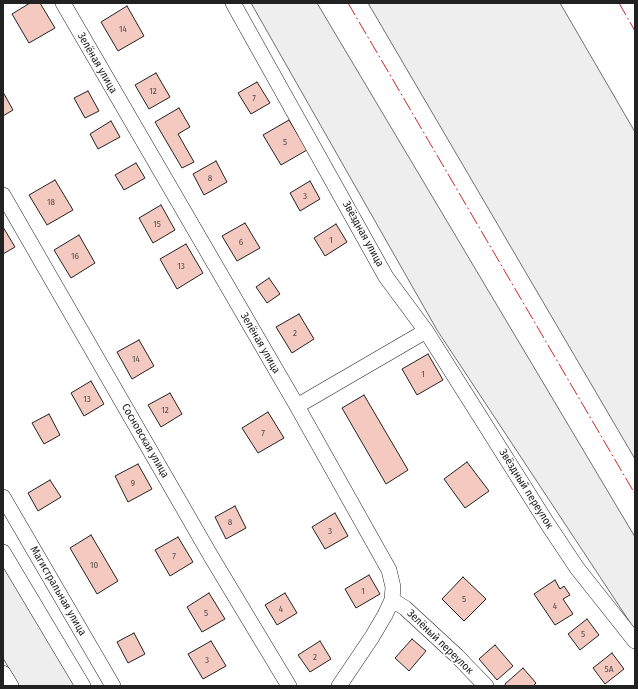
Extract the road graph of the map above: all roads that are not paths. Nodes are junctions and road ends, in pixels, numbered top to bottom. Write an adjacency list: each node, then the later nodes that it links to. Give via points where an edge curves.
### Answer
1 (63, 3): 5 (street, Зелёная улица)
2 (233, 3): 4 (street, Звёздная улица, via 386,276)
3 (3, 195): 14 (street, Сосновская улица, via 212,558)
4 (426, 331): 5 (street); 9 (street, Звёздный переулок, via 577,568)
5 (297, 406): 8 (street, Зелёная улица, via 389,570 393,587)
6 (3, 497): 13 (street, Магистральная улица)
7 (3, 552): 12 (street)
8 (392, 600): 15 (street, Зелёная улица, via 372,637); 16 (street, Зелёный переулок, via 405,608)
9 (635, 641)
10 (3, 672): 11 (street)
11 (11, 686)
12 (83, 686)
13 (113, 686)
14 (289, 686)
15 (339, 686)
16 (486, 686)

